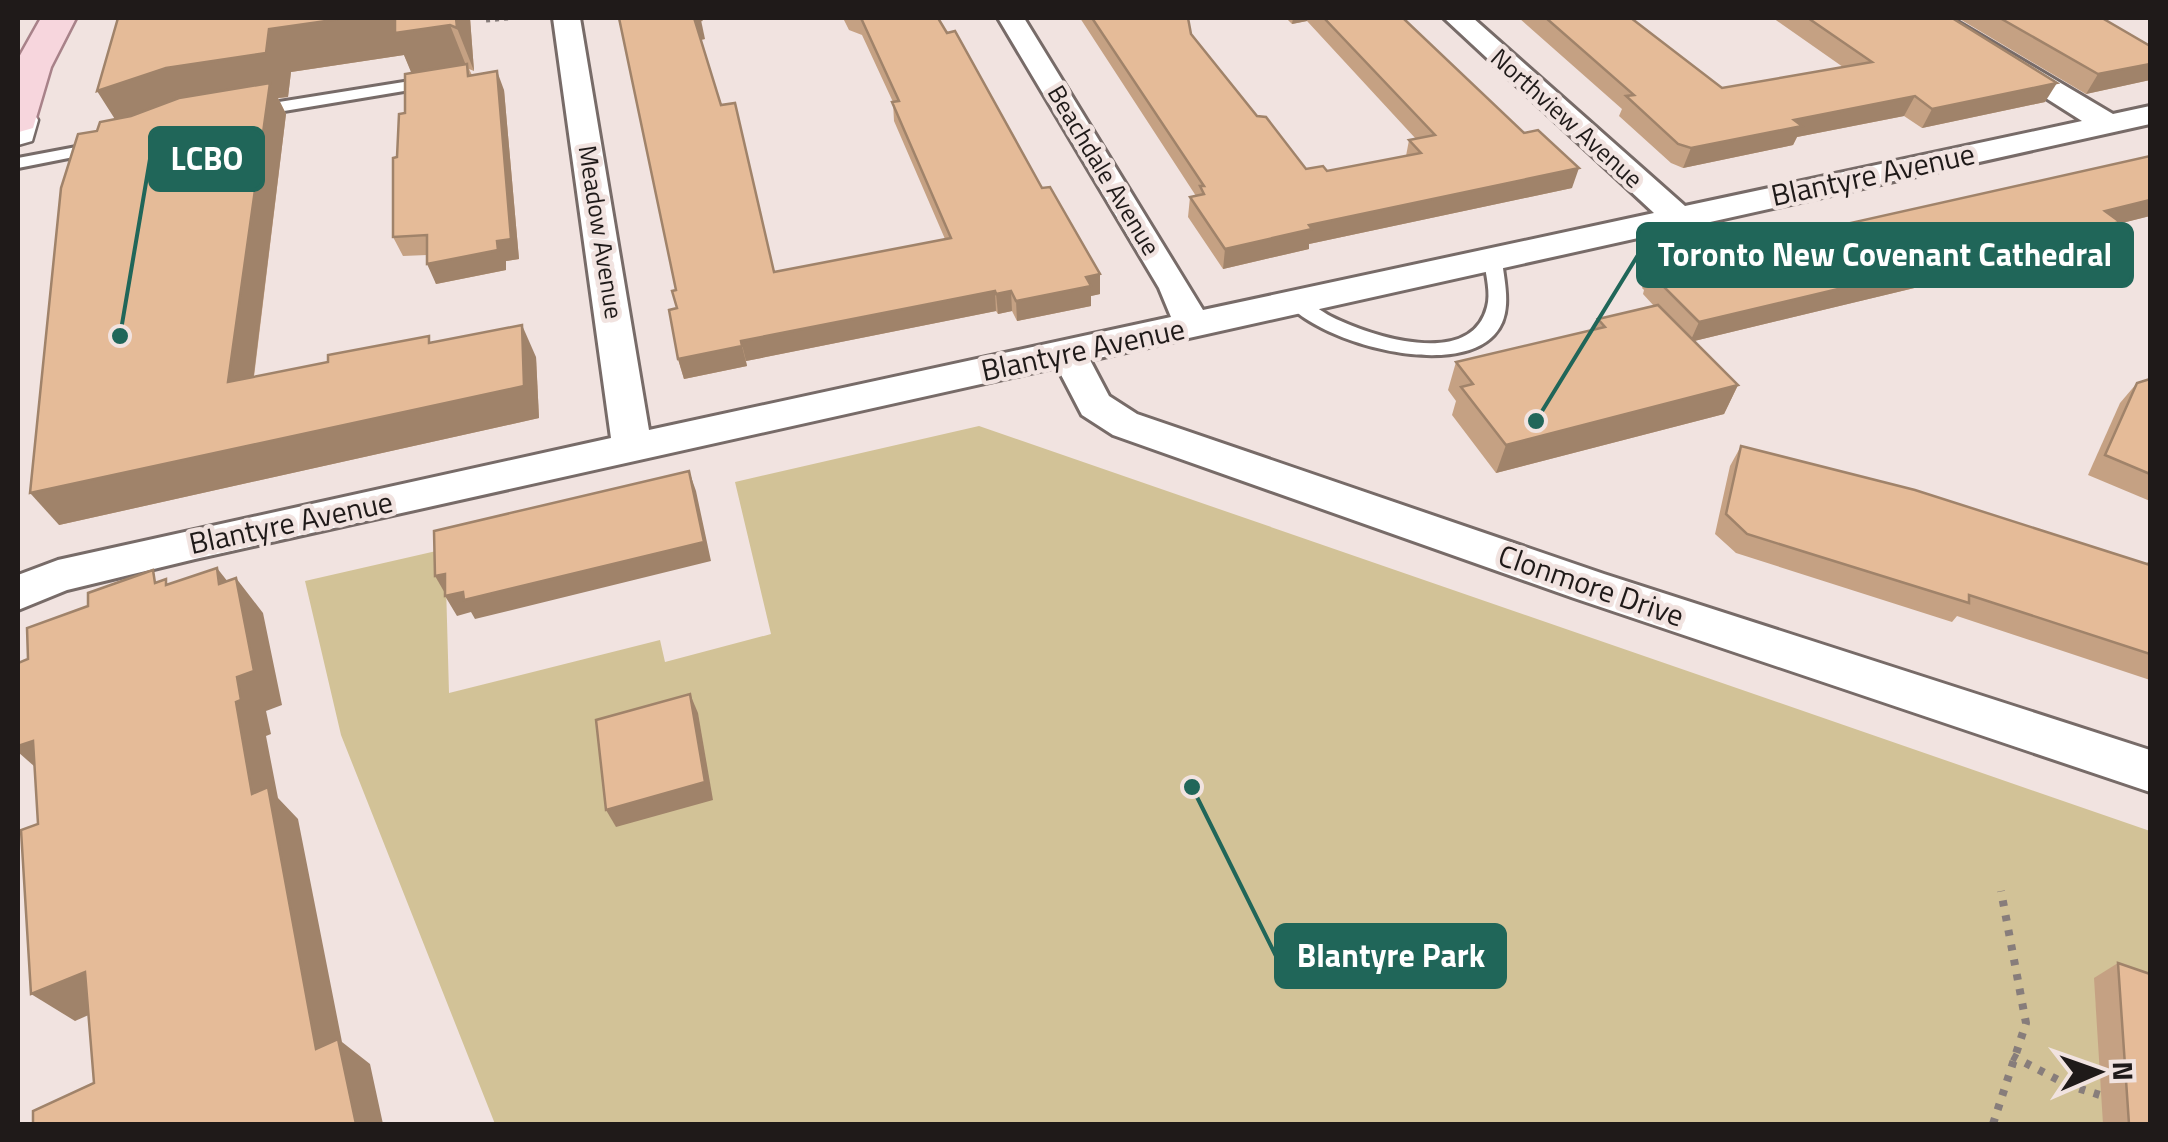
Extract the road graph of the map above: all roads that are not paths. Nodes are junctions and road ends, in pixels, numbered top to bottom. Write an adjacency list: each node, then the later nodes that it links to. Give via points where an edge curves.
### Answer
1 (58, 18): 10 (main road, via 34,58)
2 (566, 18): 18 (street, Meadow Avenue)
3 (1012, 18): 16 (street, Beachdale Avenue, via 1176,288)
4 (1457, 18): 13 (street, Northview Avenue)
5 (1933, 18): 9 (street)
6 (448, 80): 7 (lane)
7 (232, 114)
8 (2150, 115): 9 (street, Blantyre Avenue)
9 (2108, 124): 13 (street, Blantyre Avenue)
10 (18, 126)
11 (117, 145): 12 (lane)
12 (18, 163)
13 (1678, 217): 14 (street, Blantyre Avenue)
14 (1493, 260): 15 (street, Blantyre Avenue); 15 (lane, via 1502,298 1494,321 1448,351 1354,338)
15 (1297, 304): 16 (street, Blantyre Avenue)
16 (1192, 326): 17 (street, Blantyre Avenue)
17 (1069, 353): 18 (street, Blantyre Avenue); 20 (street, Clonmore Drive, via 1094,406 1116,424)
18 (632, 446): 19 (street, Blantyre Avenue, via 58,576)
19 (18, 593)
20 (2150, 771)

